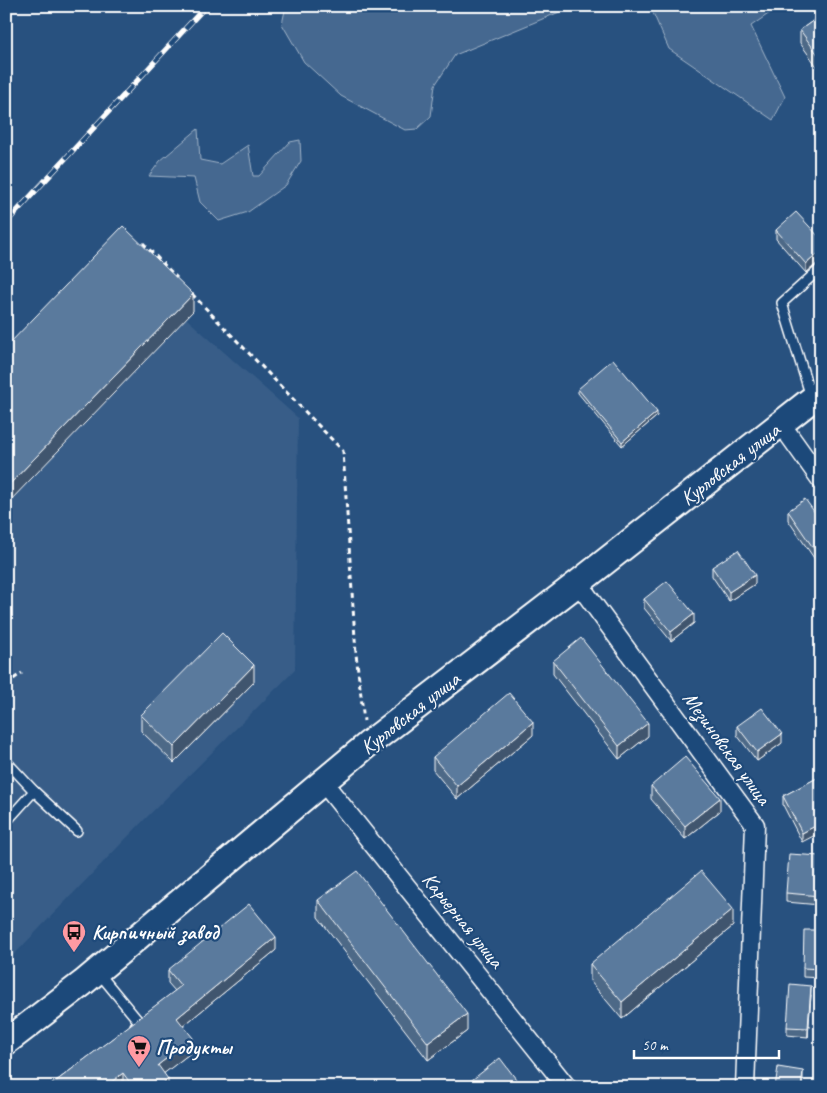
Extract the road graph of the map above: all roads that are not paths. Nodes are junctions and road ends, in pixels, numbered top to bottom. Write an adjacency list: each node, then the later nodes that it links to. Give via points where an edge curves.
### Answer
1 (821, 268): 2 (lane, via 782,303)
2 (816, 396): 3 (main road, Курловская улица)
3 (781, 424): 4 (street); 5 (main road, Курловская улица)
4 (821, 480)
5 (578, 583): 7 (main road, Курловская улица); 15 (street, Мезиновская улица, via 755,825)
6 (6, 762): 8 (lane)
7 (323, 782): 11 (main road, Курловская улица); 14 (street, Карьерная улица)
8 (34, 791): 9 (lane); 10 (lane)
9 (6, 822)
10 (77, 831)
11 (97, 971): 12 (lane, via 140,1023); 13 (main road, Курловская улица)
12 (124, 1034)
13 (6, 1042)
14 (567, 1087)
15 (745, 1087)

